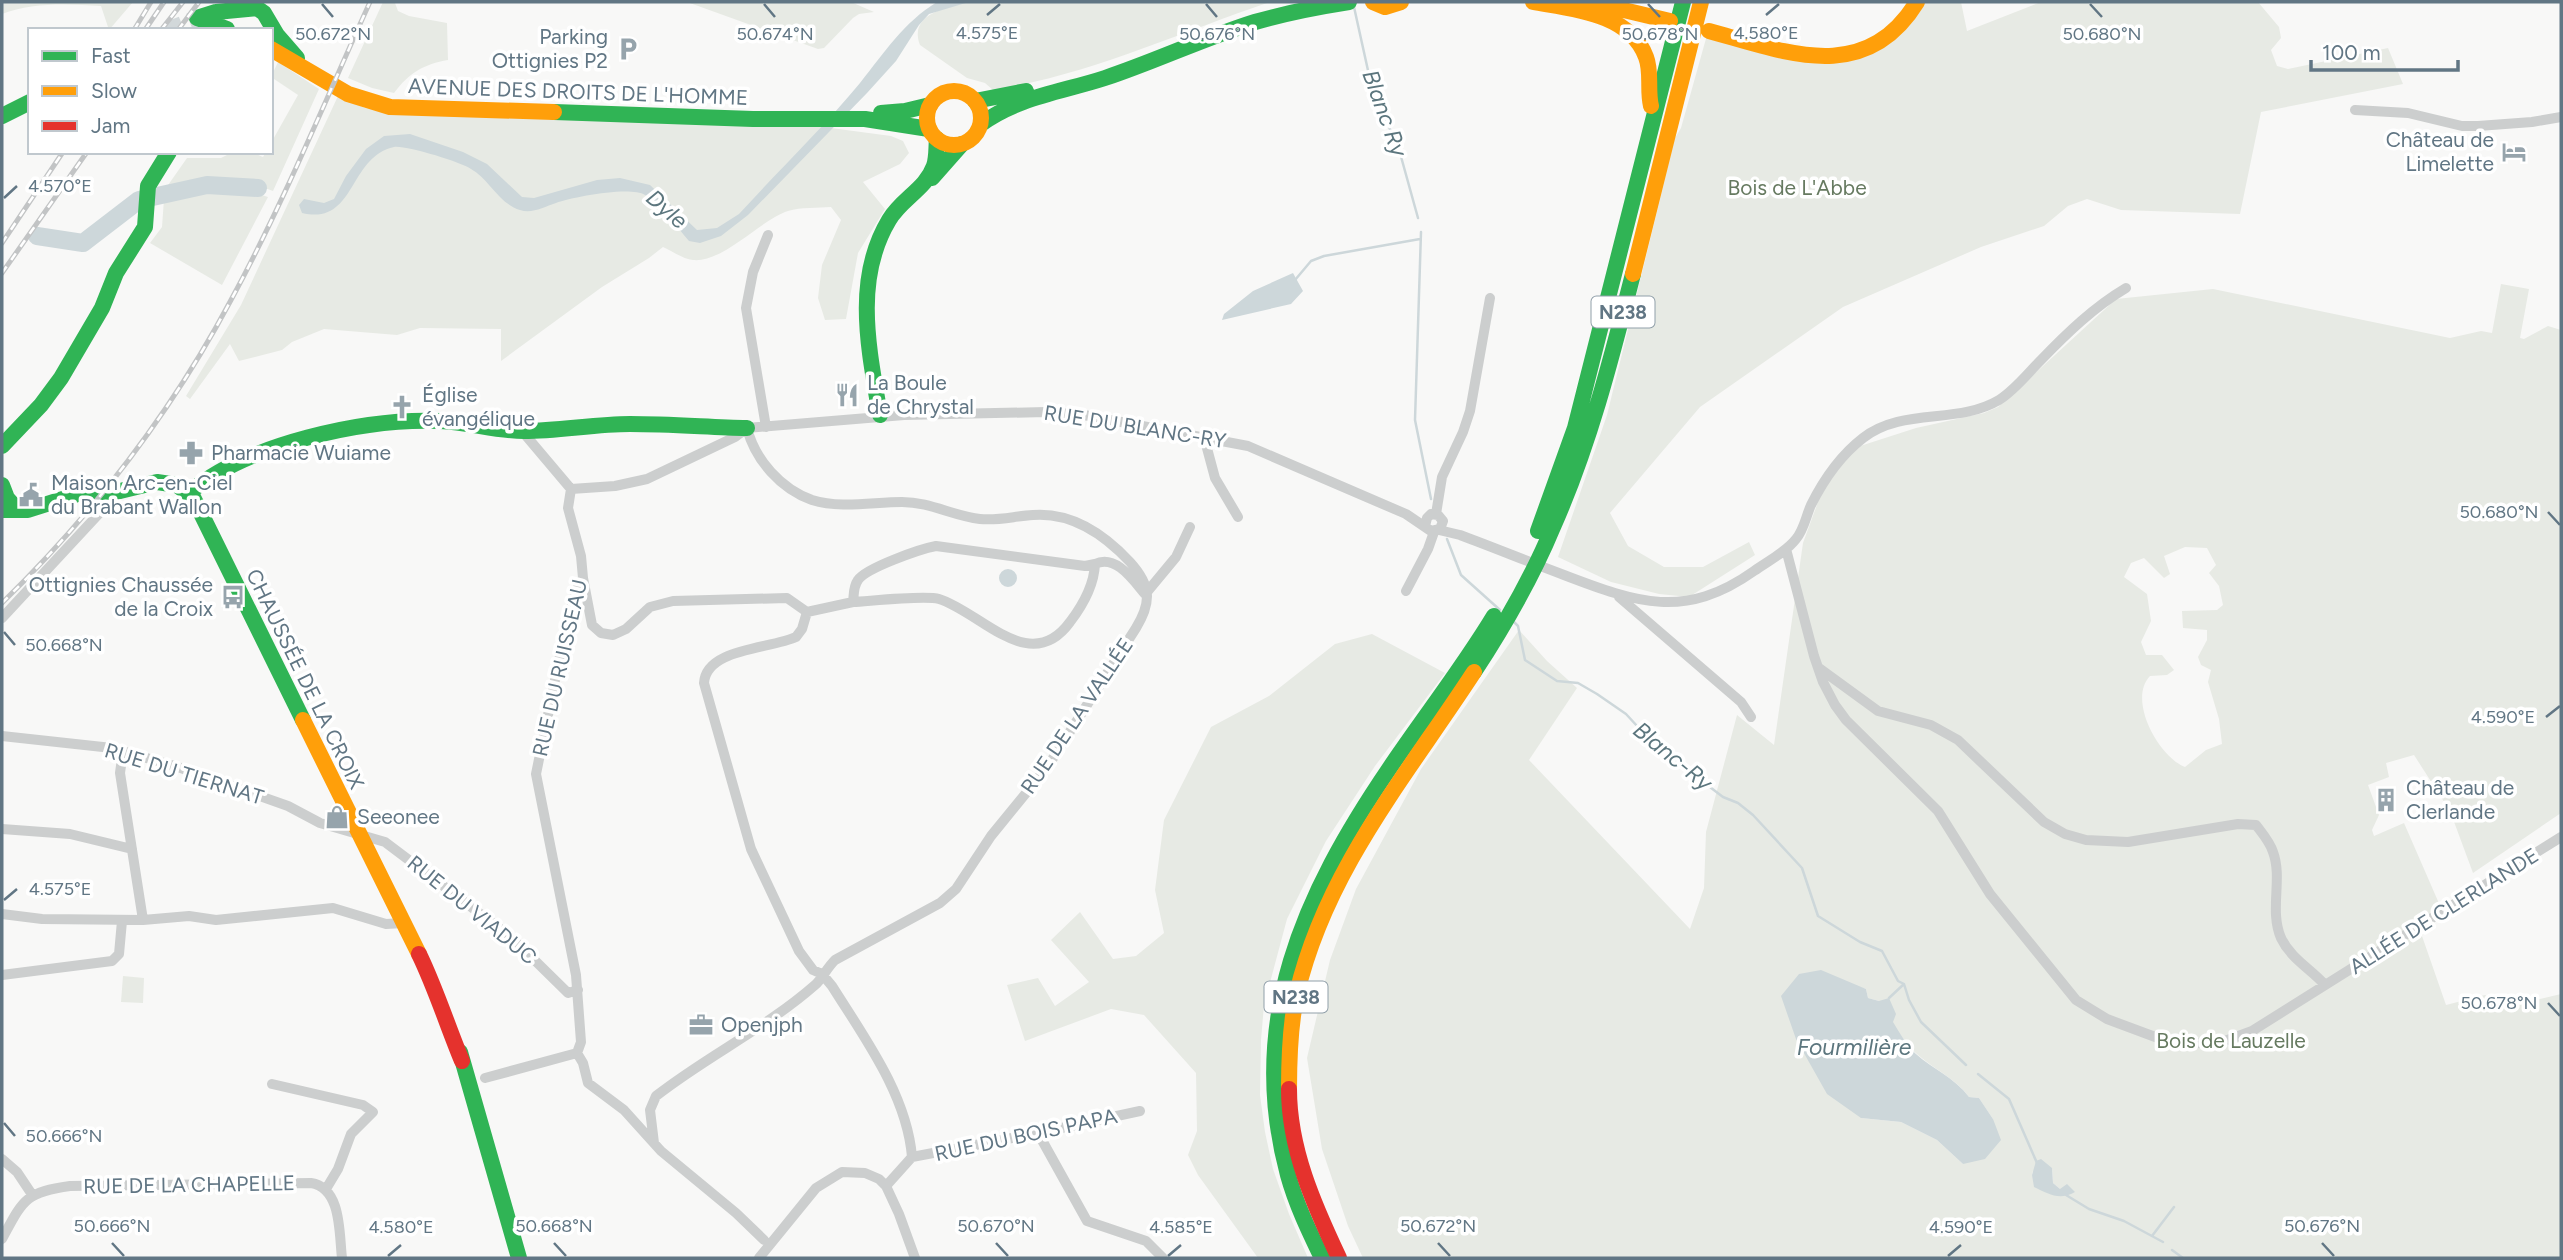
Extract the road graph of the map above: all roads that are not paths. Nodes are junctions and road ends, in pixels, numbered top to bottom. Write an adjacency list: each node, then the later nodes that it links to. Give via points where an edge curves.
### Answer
1 (1290, 2): 19 (main road, via 1099,69)
2 (1349, 2): 27 (main road, via 1255,22 1014,105)
3 (1373, 2): 4 (main road, via 1385,6)
4 (1401, 2)
5 (1534, 2): 24 (main road, via 1602,17 1634,37 1647,61 1649,102)
6 (1589, 2): 12 (main road)
7 (1701, 2): 45 (main road, N238, via 1612,355 1589,432)
8 (1906, 2): 9 (main road, via 1883,28 1841,47 1774,42 1710,28 1811,56 1836,57 1882,40 1901,25)
9 (1917, 2)
10 (1636, 3): 12 (main road)
11 (237, 9): 13 (main road, AVENUE DES DROITS DE L'HOMME, via 257,8 267,14); 14 (main road, via 207,12 197,18); 15 (main road)
12 (1675, 12): 24 (main road, N238)
13 (271, 27)
14 (224, 28)
15 (227, 28)
16 (273, 30): 18 (main road, AVENUE DES DROITS DE L'HOMME)
17 (273, 50): 18 (main road, AVENUE DES DROITS DE L'HOMME)
18 (308, 70): 26 (main road, AVENUE DES DROITS DE L'HOMME, via 356,98 390,107)
19 (975, 101): 21 (main road, via 953,91 941,94); 27 (main road)
20 (28, 103): 23 (main road)
21 (930, 105): 26 (main road); 28 (main road, via 926,118)
22 (2355, 110): 25 (street, via 2408,113 2462,126)
23 (2, 116)
24 (1655, 116): 45 (main road, N238)
25 (2561, 117)
26 (855, 119): 28 (main road, via 905,123)
27 (981, 124): 29 (main road)
28 (933, 134): 29 (main road, via 946,144); 31 (main road, via 934,166)
29 (962, 144): 31 (main road, via 938,174)
30 (168, 154): 40 (main road, via 153,175 145,227 116,273 102,307 61,378)
31 (920, 185): 35 (main road, via 888,221 872,255 867,281 866,320)
32 (768, 235): 36 (street, via 753,272 747,308)
33 (2126, 288): 49 (street, RUE DU BLANC-RY, via 2077,324 2000,399 1959,413 1891,422 1861,440 1821,488 1797,538)
34 (1490, 298): 47 (street, via 1469,411 1442,477)
35 (880, 415): 36 (street, RUE DU BLANC-RY); 39 (street, RUE DU BLANC-RY, via 1060,412)
36 (766, 426): 37 (street, RUE DU BLANC-RY)
37 (747, 428): 38 (main road, via 628,424); 41 (street, RUE DU BLANC-RY, via 647,479); 53 (street, via 755,451 774,474 808,498 837,504 924,504 984,519 1039,514 1069,519 1109,541 1138,572)
38 (522, 431): 41 (street); 43 (main road, via 416,421 305,438 213,473)
39 (1204, 437): 46 (street, via 1215,478); 47 (street, RUE DU BLANC-RY, via 1254,448)
40 (2, 446)
41 (571, 489): 51 (street, RUE DU RUISSEAU, via 568,508 582,556)
42 (120, 491): 43 (main road, via 157,482 177,485); 44 (main road, via 78,494 36,509); 57 (street)
43 (189, 493): 64 (main road, CHAUSSÉE DE LA CROIX)
44 (6, 502)
45 (1556, 503): 62 (main road, N238, via 1526,587 1502,628 1471,677)
46 (1238, 517)
47 (1434, 523): 52 (street, via 1428,549); 54 (street, RUE DU BLANC-RY)
48 (1191, 527): 53 (street, RUE DE LA VALLÉE, via 1176,557)
49 (1786, 549): 54 (street, RUE DU BLANC-RY, via 1727,589 1705,597 1654,603); 58 (street, ALLÉE DE CLERLANDE)
50 (1095, 564): 53 (street, via 1114,563); 55 (street, via 922,548 863,574 854,586); 55 (street, via 1094,581 1073,619 1059,637 1040,643 1007,639 938,598)
51 (583, 578): 56 (street, via 592,625 607,636 622,631 653,605 668,601 787,598); 74 (street, RUE DU RUISSEAU, via 565,631 536,774)
52 (1406, 591)
53 (1147, 595): 71 (street, RUE DE LA VALLÉE, via 1145,613 1053,758 991,836 953,894 842,956)
54 (1618, 596): 59 (street, RUE DU BLANC-RY, via 1741,702)
55 (853, 602): 56 (street)
56 (807, 611): 71 (street, via 796,636 718,659 704,683 751,849 799,951 813,970)
57 (2, 618)
58 (1819, 668): 73 (street, ALLÉE DE CLERLANDE, via 1878,711 1931,725 1958,740 2044,822 2065,834 2127,842 2256,825 2269,842 2275,861 2281,938 2293,956); 73 (street, ALLÉE DE CLERLANDE, via 1838,709 1930,802 1990,894 2090,1011 2166,1041 2212,1044 2252,1031)
59 (1751, 717)
60 (2, 736): 61 (street, RUE DU TIERNAT)
61 (123, 751): 64 (street, RUE DU TIERNAT, via 288,806); 66 (street, via 120,773)
62 (1410, 751): 93 (main road, N238, via 1348,834 1309,908 1284,980 1275,1028 1273,1083 1282,1153 1295,1198); 94 (main road, N238, via 1328,902 1305,960 1290,1025 1289,1108 1297,1149 1308,1191)
63 (2, 828): 66 (street, via 70,834)
64 (359, 836): 70 (main road, CHAUSSÉE DE LA CROIX); 74 (street, RUE DU VIADUC, via 385,842 511,937 568,993)
65 (2561, 836): 73 (street, ALLÉE DE CLERLANDE)
66 (132, 849): 68 (street)
67 (2, 914): 69 (street)
68 (143, 920): 69 (street); 70 (street, via 189,916 216,920 333,908 386,924)
69 (122, 921): 72 (street, via 119,954 112,961)
70 (403, 923): 89 (main road, CHAUSSÉE DE LA CROIX, via 434,985 462,1061)
71 (822, 974): 80 (street, RUE DE LA VALLÉE, via 816,985 773,1018 656,1096 650,1110); 81 (street, via 895,1092)
72 (2, 975)
73 (2325, 985)
74 (578, 990): 75 (street, RUE DU RUISSEAU, via 581,1042)
75 (577, 1053): 76 (street); 80 (street, via 588,1083 624,1110)
76 (485, 1078)
77 (272, 1084): 84 (street, via 363,1105 373,1112 351,1134)
78 (1140, 1111): 79 (street, RUE DU BOIS PAPA)
79 (1038, 1133): 81 (street, RUE DU BOIS PAPA); 92 (street, via 1087,1221 1135,1235)
80 (654, 1143): 87 (street)
81 (912, 1157): 83 (street)
82 (2, 1159): 85 (street, via 18,1172)
83 (886, 1186): 90 (street, via 865,1173 842,1172 828,1178); 91 (street)
84 (326, 1189): 85 (street, RUE DE LA CHAPELLE, via 311,1183 71,1186 41,1190); 88 (street, RUE DE LA CHAPELLE, via 334,1201)
85 (33, 1196): 86 (street, via 19,1208)
86 (2, 1238)
87 (764, 1240)
88 (342, 1258)
89 (519, 1258)
90 (759, 1258)
91 (915, 1258)
92 (1163, 1258)
93 (1322, 1258)
94 (1339, 1258)

